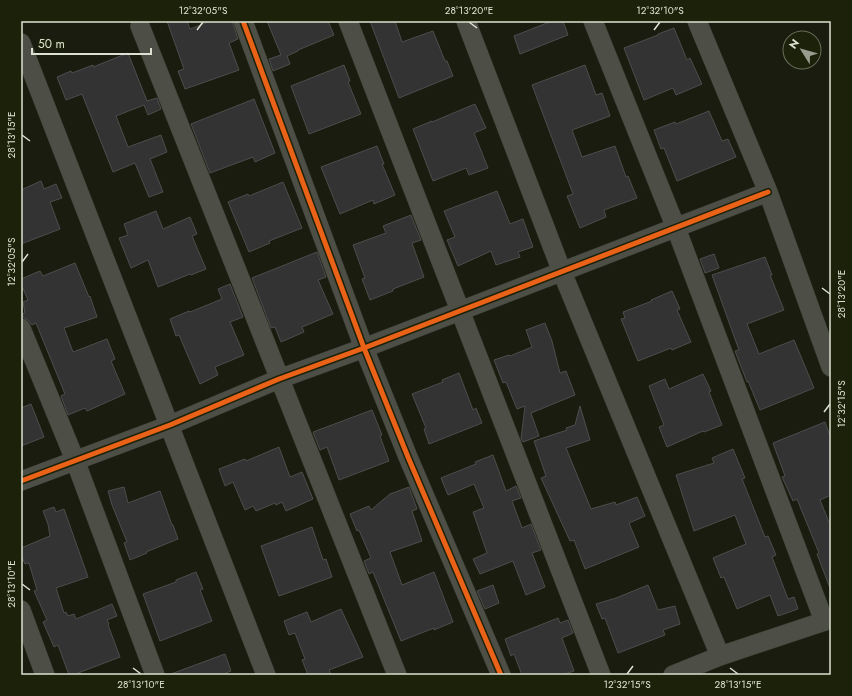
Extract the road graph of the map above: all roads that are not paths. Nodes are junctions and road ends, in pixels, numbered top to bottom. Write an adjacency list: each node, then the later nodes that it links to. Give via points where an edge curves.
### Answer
1 (243, 21): 13 (street)
2 (348, 21): 11 (street)
3 (466, 21): 10 (street)
4 (593, 21): 9 (street)
5 (697, 21): 8 (street)
6 (140, 26): 15 (street)
7 (21, 43): 16 (street)
8 (768, 192): 9 (street); 14 (street)
9 (676, 228): 10 (street); 20 (street)
10 (562, 272): 11 (street); 21 (street)
11 (460, 311): 13 (street); 27 (street)
12 (21, 328): 17 (street)
13 (364, 348): 15 (street); 26 (street)
14 (831, 367)
15 (279, 379): 16 (street); 25 (street)
16 (170, 425): 17 (street); 24 (street)
17 (75, 460): 18 (street); 23 (street)
18 (21, 481)
19 (21, 610): 22 (street)
20 (827, 620): 21 (street)
21 (720, 656): 28 (street)
22 (45, 675)
23 (155, 675)
24 (266, 675)
25 (397, 675)
26 (501, 675)
27 (601, 675)
28 (673, 675)

